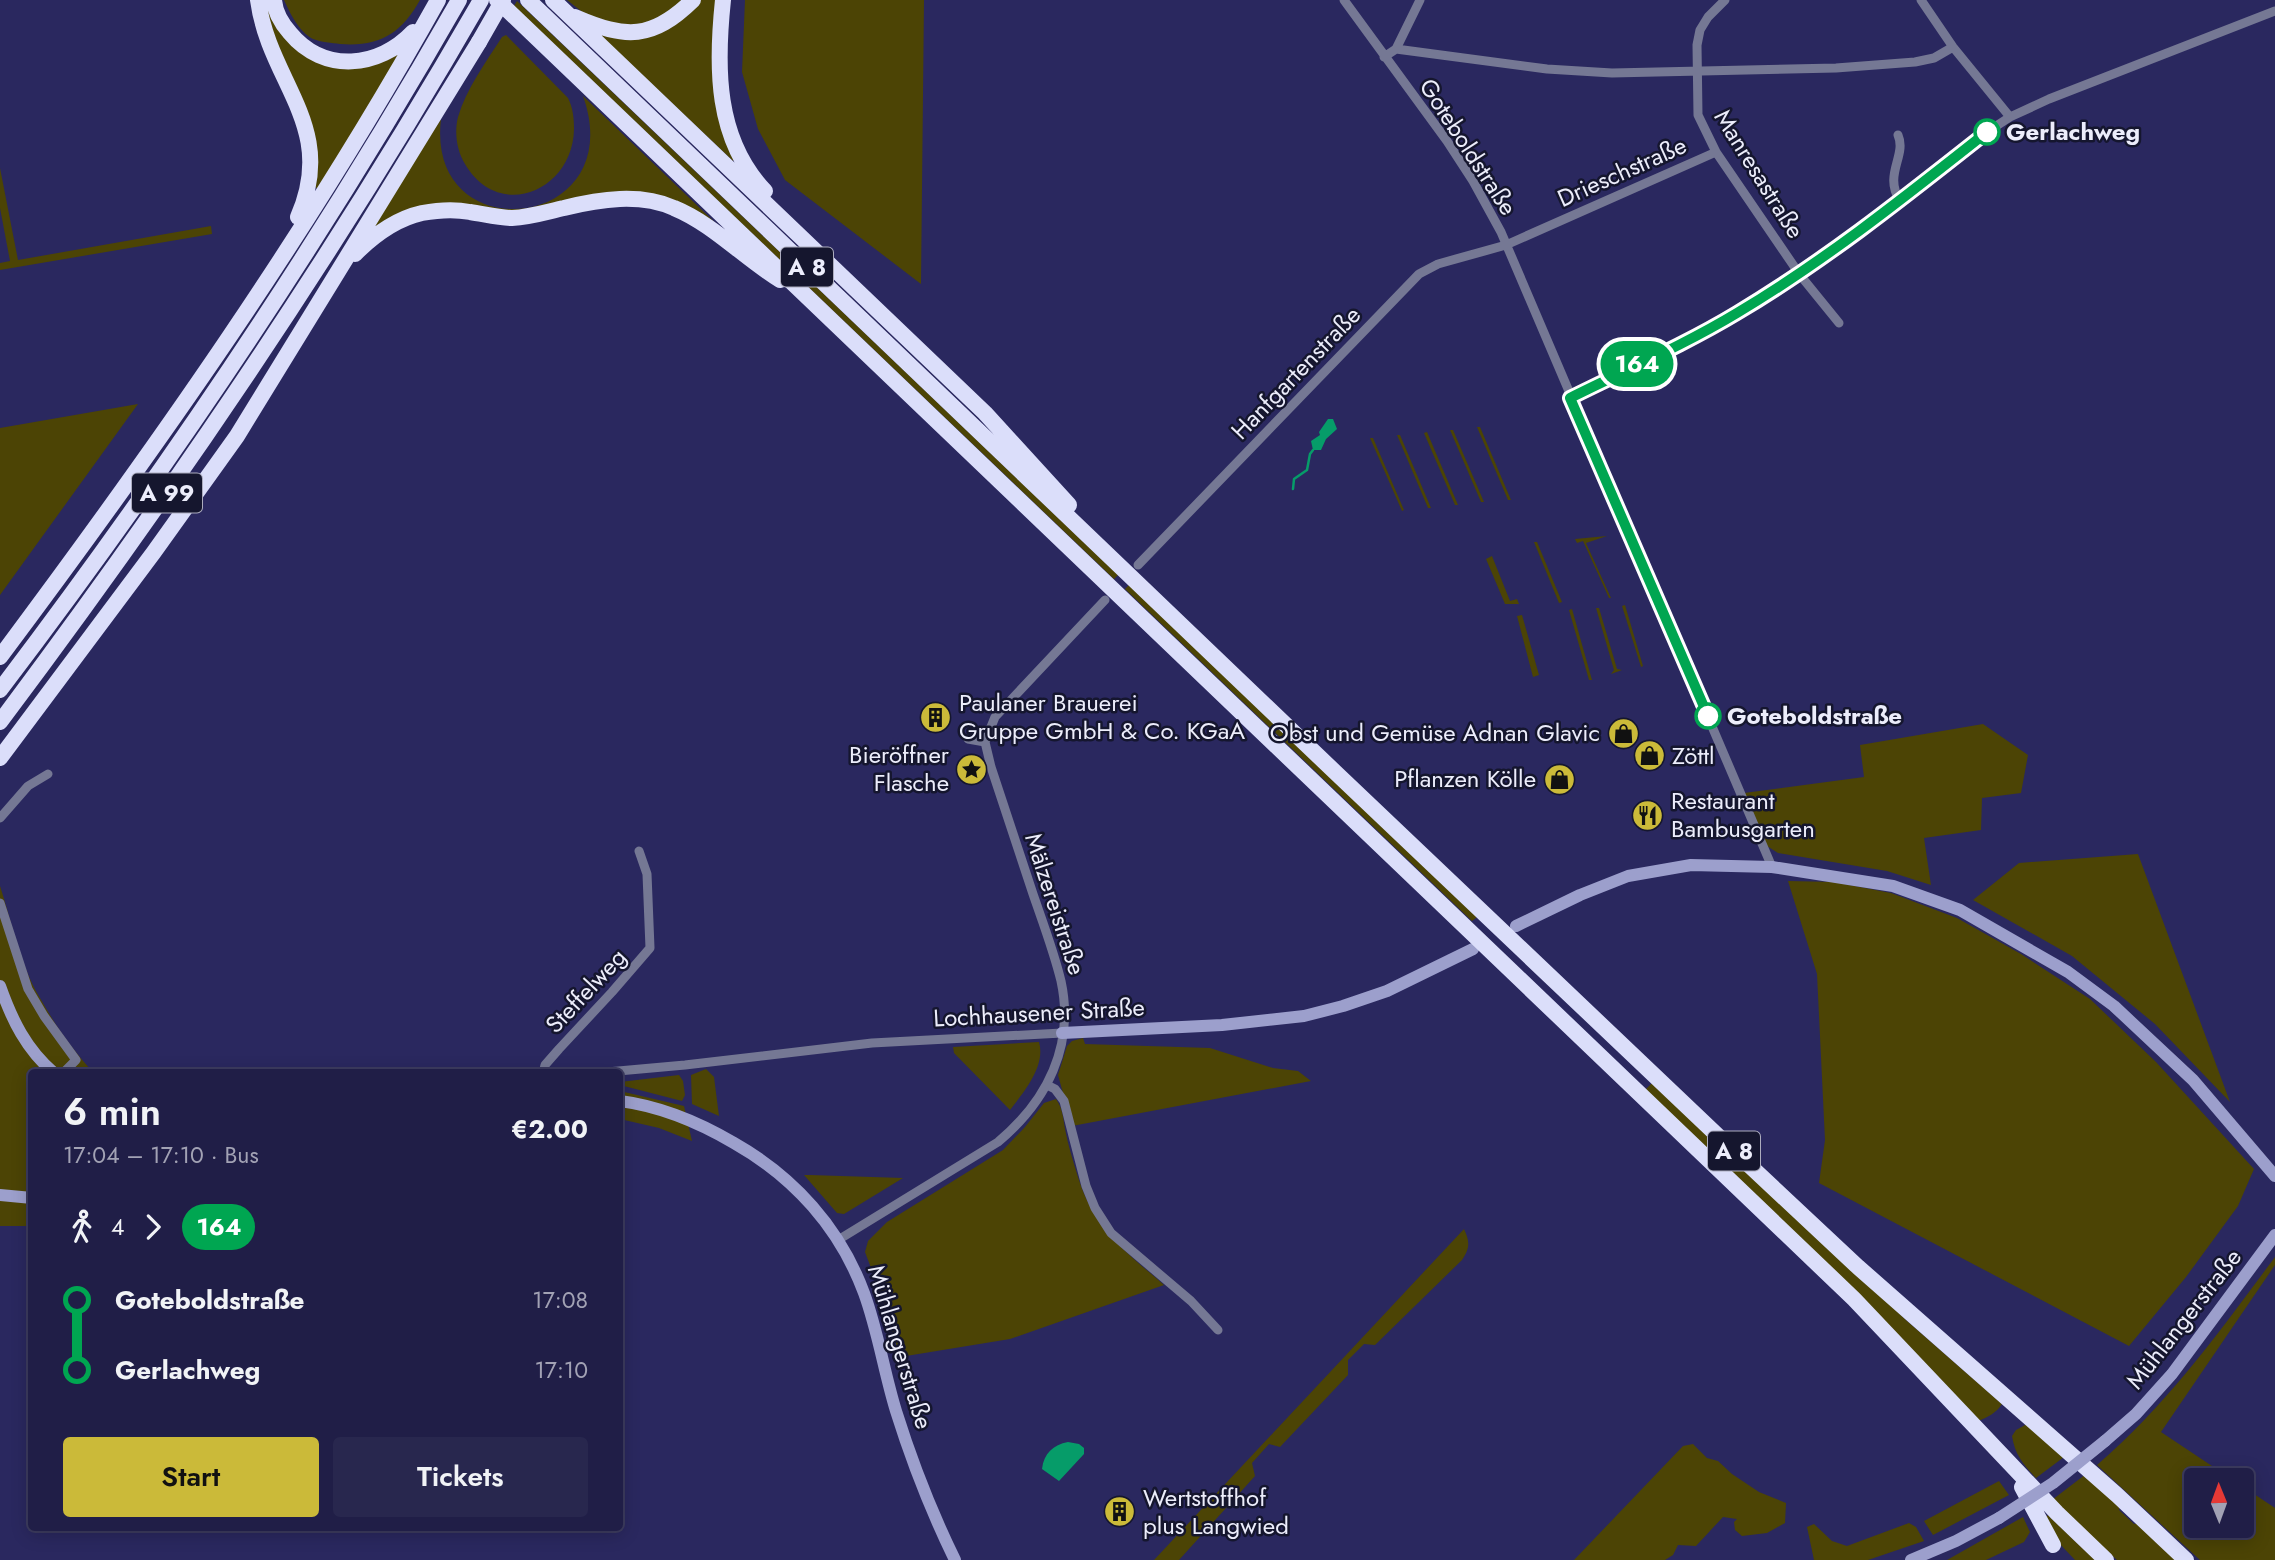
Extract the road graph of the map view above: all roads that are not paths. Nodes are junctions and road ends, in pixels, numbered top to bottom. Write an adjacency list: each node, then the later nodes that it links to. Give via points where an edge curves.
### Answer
1 (258, 0): 30 (highway, via 268,40 310,141 311,172 305,200)
2 (274, 0): 18 (highway, via 283,24 298,43 313,54 336,61 380,56 402,43)
3 (438, 0): 18 (highway)
4 (481, 0): 40 (highway, A 99, via 351,218 219,418)
5 (497, 0): 32 (highway, A 8)
6 (503, 0): 29 (highway, bridge)
7 (528, 0): 35 (highway, A 8)
8 (553, 0): 17 (highway)
9 (693, 0): 17 (highway, via 674,19 647,31 609,30)
10 (723, 0): 27 (highway, via 719,86 728,127 741,160 779,206)
11 (1344, 0): 21 (street, Goteboldstraße)
12 (1420, 0): 20 (street)
13 (1725, 0): 22 (street, Manresastraße, via 1700,30)
14 (1921, 0): 19 (street)
15 (455, 6): 39 (highway, A 99, via 338,202 222,380 89,572)
16 (2275, 11): 23 (street)
17 (566, 13): 27 (highway)
18 (429, 15): 30 (highway)
19 (1953, 47): 22 (street, via 1915,62); 23 (street)
20 (1396, 49): 21 (street); 22 (street, via 1582,72)
21 (1384, 57): 28 (street, Goteboldstraße, via 1473,181)
22 (1697, 70): 25 (street, Manresastraße, via 1698,116)
23 (2010, 117): 26 (street)
24 (1898, 135): 26 (street, via 1892,179)
25 (1716, 152): 28 (street, Drieschstraße); 31 (street, Manresastraße)
26 (1900, 201): 31 (street)
27 (781, 219): 35 (highway, via 985,413 1079,516)
28 (1506, 245): 34 (street, Goteboldstraße); 36 (street, Hanfgartenstraße, via 1419,274)
29 (344, 266): 32 (highway, via 390,224 422,214 450,210 511,218 593,202 645,200 699,221); 43 (highway, via 237,436)
30 (270, 275): 38 (highway, via 73,560)
31 (1800, 275): 33 (street, Manresastraße); 34 (street, via 1734,315)
32 (810, 300): 65 (highway, A 8, via 1854,1299)
33 (1839, 323)
34 (1570, 398): 47 (street, Goteboldstraße)
35 (1086, 533): 70 (highway, A 8, via 1847,1258)
36 (1138, 565)
37 (1105, 600): 42 (street, via 1003,706)
38 (0, 657)
39 (0, 690)
40 (0, 722)
41 (968, 739): 42 (street)
42 (985, 742): 52 (street, Mälzereistraße, via 1060,980)
43 (0, 758)
44 (48, 774): 45 (street, via 28,786)
45 (0, 818)
46 (639, 851): 55 (street, Steffelweg, via 647,874 650,948)
47 (1772, 867): 49 (street, via 1692,864 1652,870 1604,885); 59 (street, via 1894,886 1960,910 2068,972 2167,1054)
48 (0, 903): 54 (street, via 28,989 76,1060)
49 (1516, 926)
50 (1473, 949): 52 (street, Lochhausener Straße, via 1387,990 1304,1016)
51 (0, 986): 53 (street, via 27,1046)
52 (1062, 1033): 56 (street, Lochhausener Straße, via 872,1043); 57 (street, Mälzereistraße)
53 (50, 1069)
54 (67, 1069)
55 (544, 1069)
56 (623, 1071)
57 (1047, 1085): 63 (street, Mälzereistraße, via 1020,1123 998,1142); 64 (street, via 1063,1101 1081,1171 1102,1221)
58 (623, 1102): 63 (street, Mühlangerstraße, via 669,1113 751,1152 803,1196)
59 (2275, 1176)
60 (0, 1195): 61 (street)
61 (28, 1198)
62 (2275, 1235): 68 (street, Mühlangerstraße, bridge, via 2172,1374 2136,1414 2053,1483 1999,1518)
63 (838, 1240): 67 (street, Mühlangerstraße, via 864,1295 896,1411)
64 (1218, 1331)
65 (2010, 1464): 66 (highway); 69 (highway, A 8)
66 (2053, 1545)
67 (955, 1560)
68 (1911, 1560)
69 (2106, 1560)
70 (2186, 1560)

